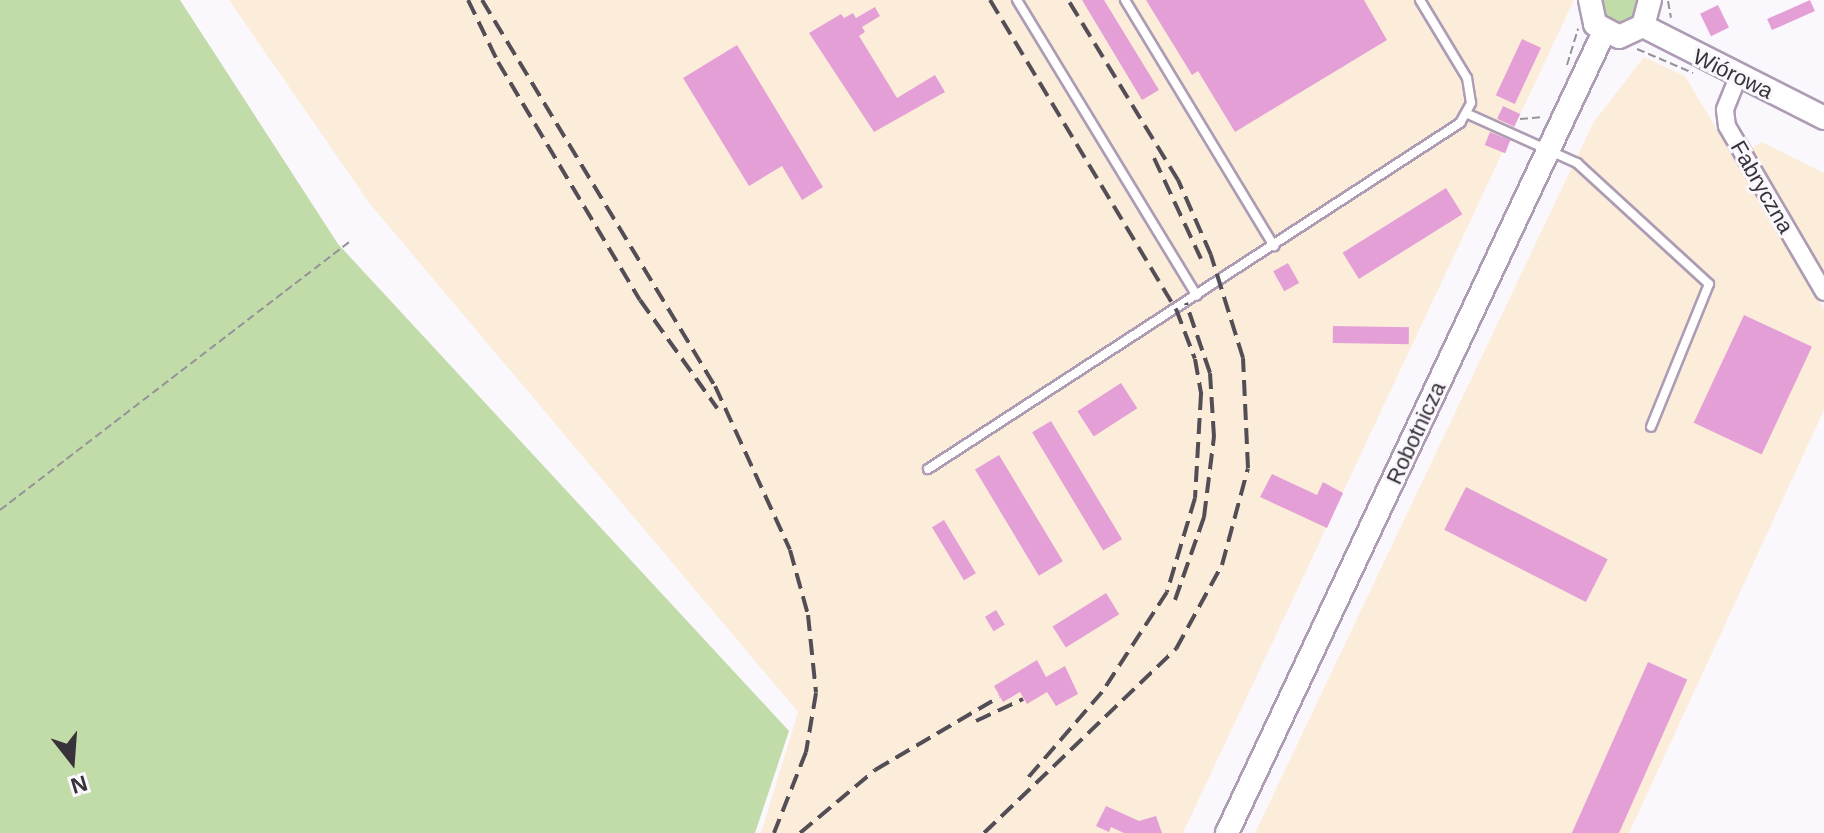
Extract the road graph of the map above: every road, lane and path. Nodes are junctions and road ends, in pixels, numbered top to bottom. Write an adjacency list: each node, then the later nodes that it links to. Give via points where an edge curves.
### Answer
1 (1017, 0): 21 (lane)
2 (1125, 0): 19 (lane)
3 (1420, 0): 14 (lane, via 1467,78)
4 (1590, 0): 10 (street, via 1592,18)
5 (1650, 0): 7 (street)
6 (1667, 0): 8 (path)
7 (1643, 26): 10 (street, via 1626,36); 12 (street, Wiórowa)
8 (1669, 26)
9 (1578, 27): 11 (path)
10 (1604, 32): 17 (street, Robotnicza)
11 (1564, 72)
12 (1738, 77): 15 (street, Wiórowa); 20 (street, Fabryczna, via 1725,110 1727,126)
13 (1550, 110): 16 (path, via 1539,120)
14 (1468, 114): 17 (lane); 19 (lane)
15 (1824, 118)
16 (1520, 119)
17 (1548, 150): 22 (lane, via 1606,184 1709,284); 25 (street, Robotnicza)
18 (349, 242): 24 (path)
19 (1274, 246): 21 (lane)
20 (1824, 292)
21 (1197, 296): 23 (lane)
22 (1651, 427)
23 (928, 469)
24 (0, 510)
25 (1227, 833)

